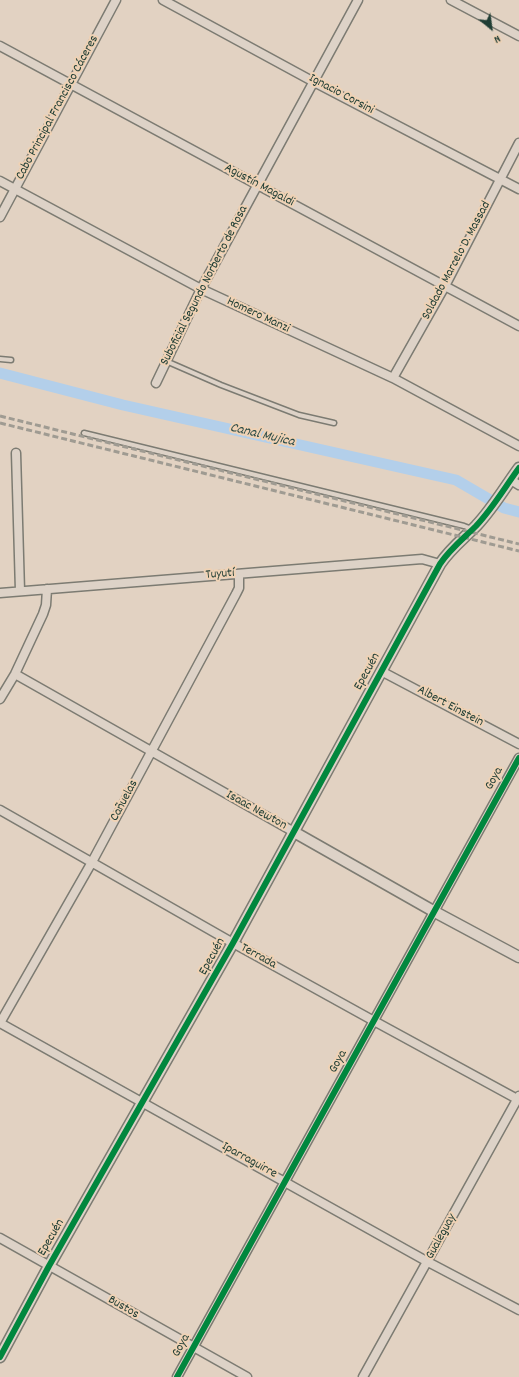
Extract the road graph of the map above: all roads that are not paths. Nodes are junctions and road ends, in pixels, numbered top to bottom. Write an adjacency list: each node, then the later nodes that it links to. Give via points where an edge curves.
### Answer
1 (116, 0): 8 (street, Cabo Principal Francisco Cáceres)
2 (163, 0): 7 (street, Ignacio Corsini)
3 (358, 0): 7 (street, Suboficial Segundo Norberto de Rosa)
4 (451, 0): 5 (street)
5 (519, 36)
6 (0, 46): 8 (street, Agustín Magaldi)
7 (314, 82): 10 (street, Ignacio Corsini); 12 (street, Suboficial Segundo Norberto de Rosa)
8 (70, 84): 12 (street, Agustín Magaldi); 13 (street, Cabo Principal Francisco Cáceres)
9 (519, 143): 10 (street, Soldado Marcelo D. Massad)
10 (501, 178): 14 (street, Ignacio Corsini); 16 (street, Soldado Marcelo D. Massad)
11 (0, 181): 13 (street, Homero Manzi)
12 (256, 185): 16 (street, Agustín Magaldi); 17 (street, Suboficial Segundo Norberto de Rosa)
13 (15, 189): 15 (street, Cabo Principal Francisco Cáceres); 17 (street, Homero Manzi)
14 (519, 189)
15 (0, 217)
16 (445, 286): 18 (street, Agustín Magaldi); 22 (street, Soldado Marcelo D. Massad)
17 (201, 289): 21 (street, Suboficial Segundo Norberto de Rosa); 22 (street, Homero Manzi)
18 (519, 326)
19 (0, 359): 20 (lane)
20 (11, 360)
21 (166, 361): 23 (street, Suboficial Segundo Norberto de Rosa); 24 (lane, via 299,415)
22 (393, 378): 26 (street, Homero Manzi)
23 (156, 383)
24 (334, 423)
25 (84, 433): 30 (lane)
26 (519, 446)
27 (16, 453): 34 (street)
28 (519, 468): 29 (street, Epecuén)
29 (515, 482): 30 (street, Epecuén)
30 (472, 529): 31 (street, Epecuén)
31 (440, 564): 32 (street, Tuyutí, via 422,559); 36 (street, Epecuén)
32 (240, 574): 33 (street, Tuyutí); 40 (street, Cañuelas, via 239,588)
33 (47, 589): 34 (street, Tuyutí); 37 (street, via 43,614)
34 (20, 591): 35 (street, Tuyutí)
35 (0, 593)
36 (381, 671): 39 (street, Albert Einstein); 43 (street, Epecuén)
37 (14, 674): 38 (street); 40 (street, Isaac Newton)
38 (0, 699)
39 (519, 744)
40 (151, 752): 43 (street, Isaac Newton); 44 (street, Cañuelas)
41 (519, 758): 45 (street, Goya)
42 (0, 810): 44 (street, Terrada)
43 (294, 832): 45 (street, Isaac Newton); 46 (street, Epecuén)
44 (92, 862): 46 (street, Terrada); 49 (street, Cañuelas)
45 (434, 912): 47 (street, Isaac Newton); 48 (street, Goya)
46 (233, 943): 48 (street, Terrada); 51 (street, Epecuén)
47 (519, 957)
48 (374, 1022): 50 (street, Terrada); 52 (street, Goya)
49 (0, 1023): 51 (street, Iparraguirre)
50 (518, 1099): 54 (street, Gualeguay)
51 (143, 1102): 52 (street, Iparraguirre); 55 (street, Epecuén)
52 (286, 1182): 54 (street, Iparraguirre); 57 (street, Goya)
53 (0, 1238): 55 (street, Bustos)
54 (428, 1262): 56 (street, Iparraguirre); 61 (street, Gualeguay)
55 (49, 1266): 57 (street, Bustos); 58 (street, Epecuén)
56 (519, 1310)
57 (193, 1347): 59 (street, Goya); 60 (street, Bustos)
58 (0, 1357)
59 (177, 1377)
60 (247, 1377)
61 (363, 1377)

